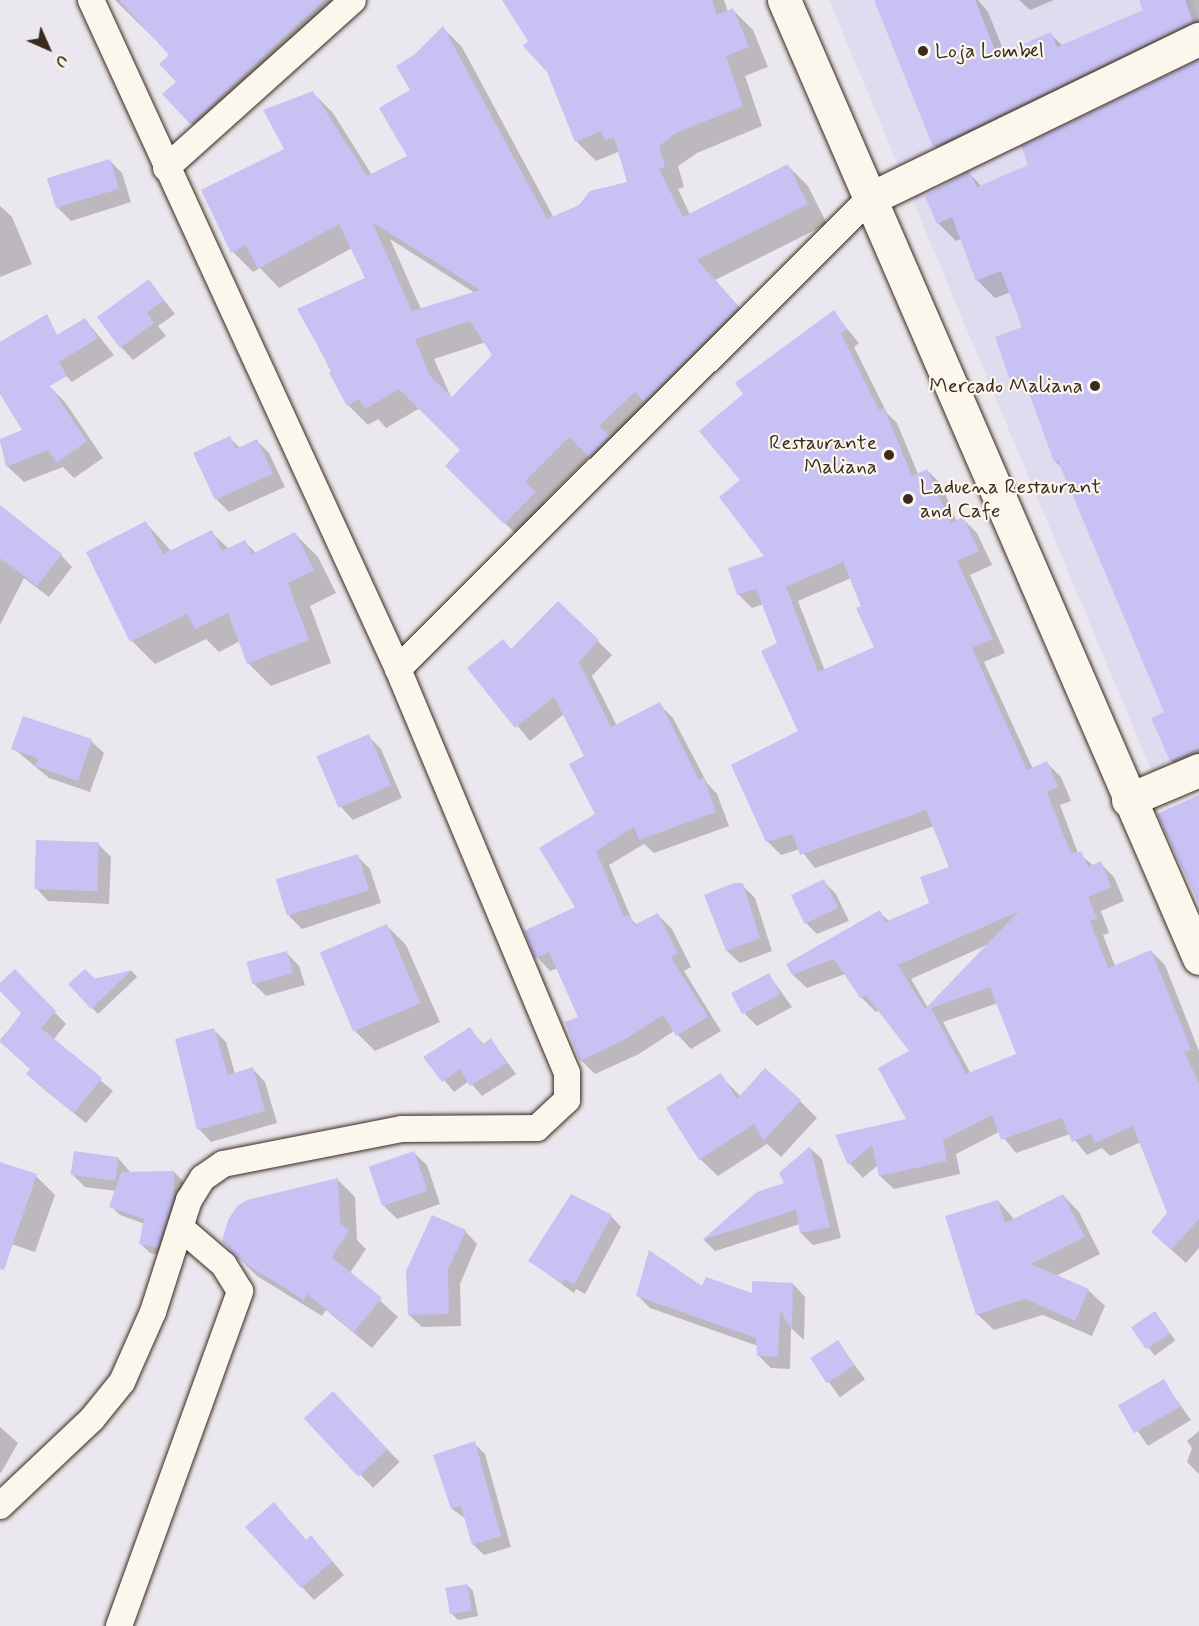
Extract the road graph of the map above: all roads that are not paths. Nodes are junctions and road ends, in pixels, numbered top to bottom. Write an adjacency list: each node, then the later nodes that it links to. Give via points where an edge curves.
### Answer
1 (91, 0): 5 (street)
2 (353, 0): 5 (street)
3 (784, 0): 6 (street)
4 (1199, 39): 6 (street)
5 (166, 168): 7 (street)
6 (869, 199): 7 (street); 9 (street)
7 (398, 669): 11 (street, via 567,1073 567,1100 537,1128 402,1129 223,1164 203,1178 189,1200)
8 (1199, 770): 9 (street)
9 (1128, 800): 10 (street)
10 (1199, 958)
11 (182, 1229): 12 (street, via 153,1312 122,1382 92,1419); 13 (street, via 224,1265 240,1291)
12 (0, 1506)
13 (119, 1626)

